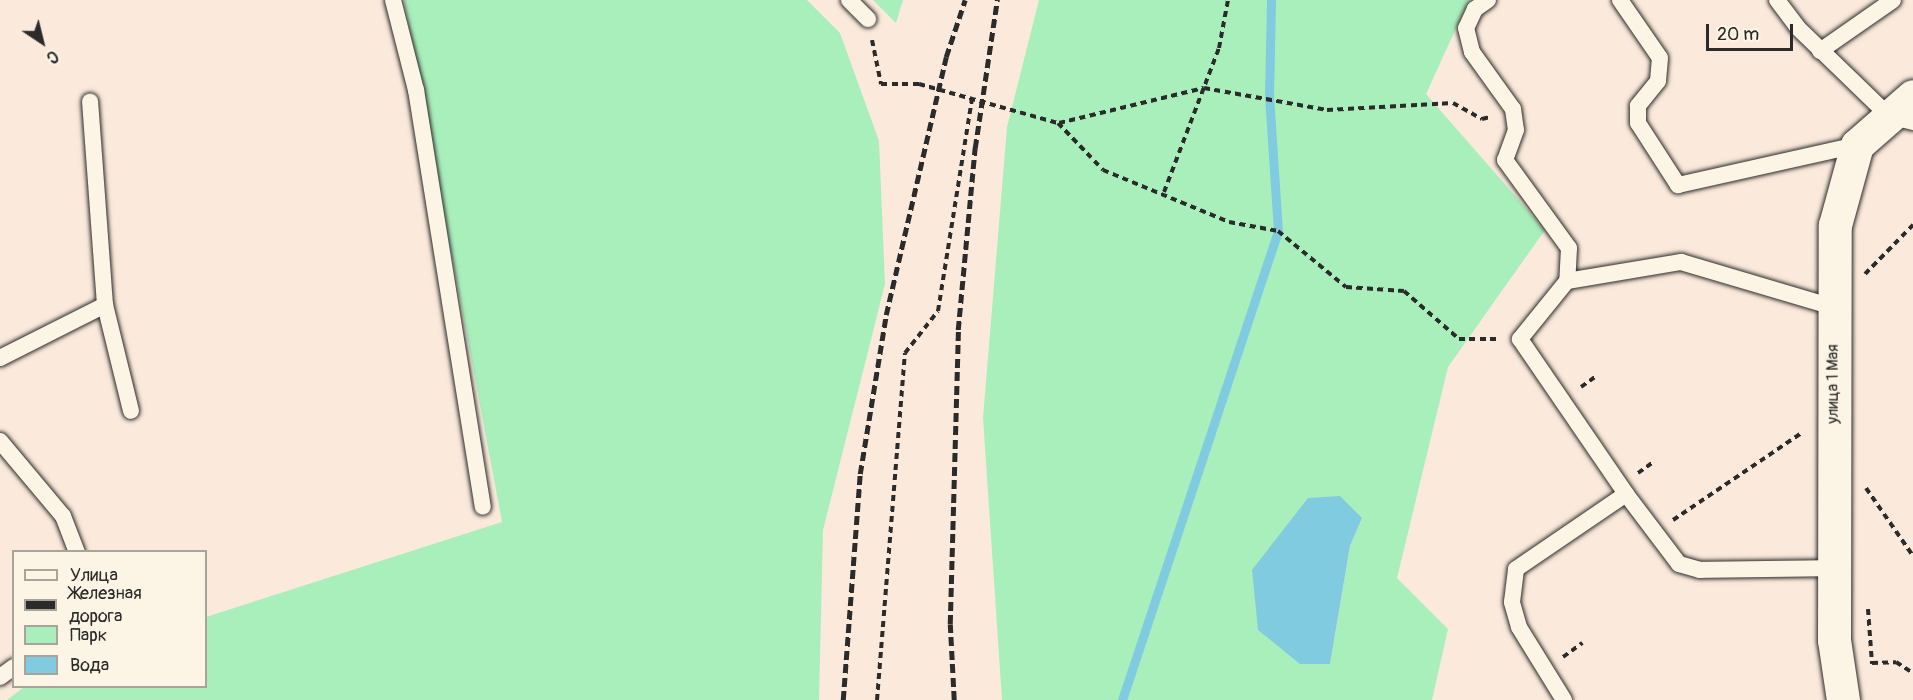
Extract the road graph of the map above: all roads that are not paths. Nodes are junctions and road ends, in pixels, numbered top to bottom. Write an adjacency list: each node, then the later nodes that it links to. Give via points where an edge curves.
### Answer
1 (393, 0): 19 (lane, via 416,90)
2 (849, 0): 7 (lane)
3 (1488, 0): 12 (lane, via 1475,9 1466,28 1472,52 1513,109 1516,130 1505,160 1569,249)
4 (1620, 0): 11 (lane, via 1660,58 1658,81 1638,106 1638,123 1677,185)
5 (1777, 0): 8 (lane)
6 (1893, 0): 8 (lane)
7 (868, 19)
8 (1820, 51): 10 (lane)
9 (90, 102): 13 (lane)
10 (1905, 111): 11 (street)
11 (1857, 145): 14 (street, улица 1 Мая, via 1839,202)
12 (1568, 281): 14 (lane, via 1681,262); 18 (lane, via 1520,339)
13 (105, 305): 15 (lane); 16 (lane)
14 (1833, 307): 21 (street, улица 1 Мая)
15 (0, 358)
16 (131, 411)
17 (0, 441): 20 (lane, via 63,516)
18 (1626, 494): 21 (lane, via 1679,564 1700,570); 23 (lane, via 1516,569 1512,602 1518,627)
19 (483, 507)
20 (76, 550)
21 (1835, 568): 22 (street, улица 1 Мая)
22 (1837, 697)
23 (1564, 700)

